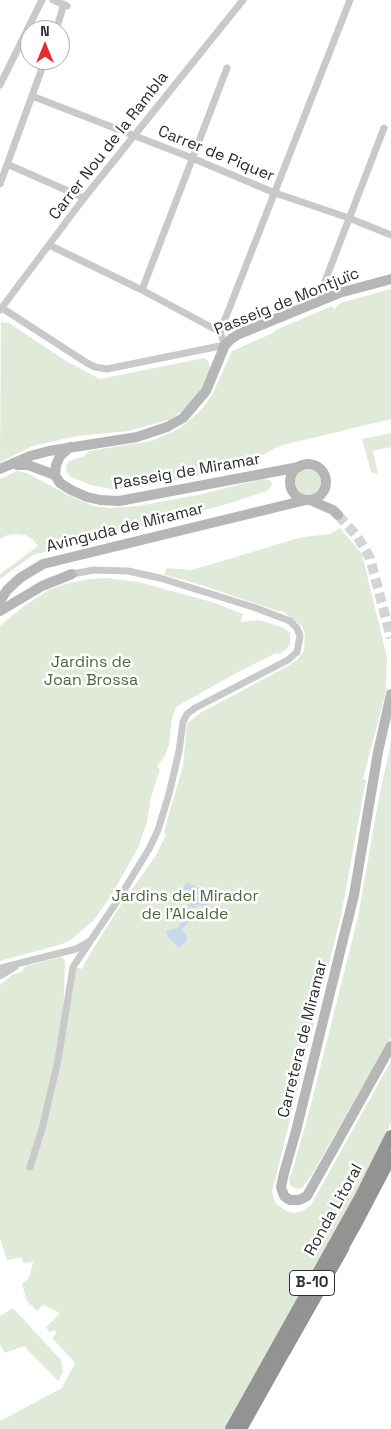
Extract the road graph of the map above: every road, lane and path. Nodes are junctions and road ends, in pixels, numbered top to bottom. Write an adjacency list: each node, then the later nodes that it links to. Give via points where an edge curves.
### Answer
1 (42, 0): 8 (street)
2 (243, 0): 11 (street, Carrer Nou de la Rambla)
3 (350, 0): 15 (street)
4 (60, 2): 5 (street)
5 (59, 20)
6 (227, 68): 12 (street)
7 (41, 70): 9 (street)
8 (0, 85)
9 (32, 96): 11 (street, Carrer de Piquer); 13 (street)
10 (384, 128): 17 (street)
11 (134, 136): 12 (street, Carrer de Piquer); 16 (street, Carrer Nou de la Rambla)
12 (192, 158): 15 (street, Carrer de Piquer); 21 (street)
13 (7, 164): 14 (street); 16 (street)
14 (0, 184)
15 (275, 193): 17 (street, Carrer de Piquer); 24 (street)
16 (84, 198): 19 (street, Carrer Nou de la Rambla)
17 (349, 218): 18 (street, Carrer de Piquer); 22 (street)
18 (391, 235)
19 (49, 245): 21 (street); 23 (street, Carrer Nou de la Rambla)
20 (391, 279): 22 (street, Passeig de Montjuïc)
21 (142, 290): 24 (street)
22 (319, 302): 25 (street, Passeig de Montjuïc, via 239,334)
23 (1, 309): 25 (street, Passeig de Montjuïc, via 95,367 107,369)
24 (220, 332): 25 (street)
25 (225, 345): 26 (street, via 206,391 183,418 137,437)
26 (71, 446): 27 (street); 28 (street)
27 (44, 452): 28 (street, via 57,452); 29 (street); 31 (street, via 37,464)
28 (60, 456): 34 (street)
29 (11, 465): 31 (street, Passeig de Miramar); 32 (street, Passeig de Miramar)
30 (299, 467): 33 (street, Passeig de Miramar); 35 (street); 36 (street, via 310,464 320,468 326,478)
31 (39, 468): 34 (street, Passeig de Miramar)
32 (0, 469)
33 (272, 472): 34 (street, Passeig de Miramar, via 119,501 87,497 60,483); 35 (street, Passeig de Miramar, via 282,473)
34 (55, 475)
35 (291, 483): 37 (street, via 297,496); 38 (street, Avinguda de Miramar, via 288,497)
36 (325, 489): 37 (street, via 320,496); 37 (street, via 336,512)
37 (308, 500): 38 (street, Avinguda de Miramar)
38 (271, 508): 39 (street, Avinguda de Miramar)
39 (62, 559): 40 (street, via 57,571 62,575); 41 (street, Avinguda de Miramar, via 28,572)
40 (72, 574): 42 (street, via 42,586); 44 (street, via 94,570 128,571 160,578 290,622 300,636 297,652 288,660 187,714 158,830)
41 (0, 601)
42 (0, 611)
43 (391, 694): 50 (street, Carretera de Miramar, via 350,913 284,1173 281,1187 284,1196 299,1200 307,1196)
44 (93, 938): 45 (street); 47 (street)
45 (63, 953): 46 (street); 47 (street)
46 (17, 965): 48 (street); 49 (street)
47 (73, 967): 53 (street, via 58,1060)
48 (0, 968)
49 (0, 976)
50 (391, 1046)
51 (391, 1136): 54 (highway, Ronda Litoral / B-10, via 360,1198)
52 (391, 1157): 55 (highway, Ronda Litoral / B-10, bridge)
53 (30, 1167)
54 (231, 1429)
55 (241, 1429)

